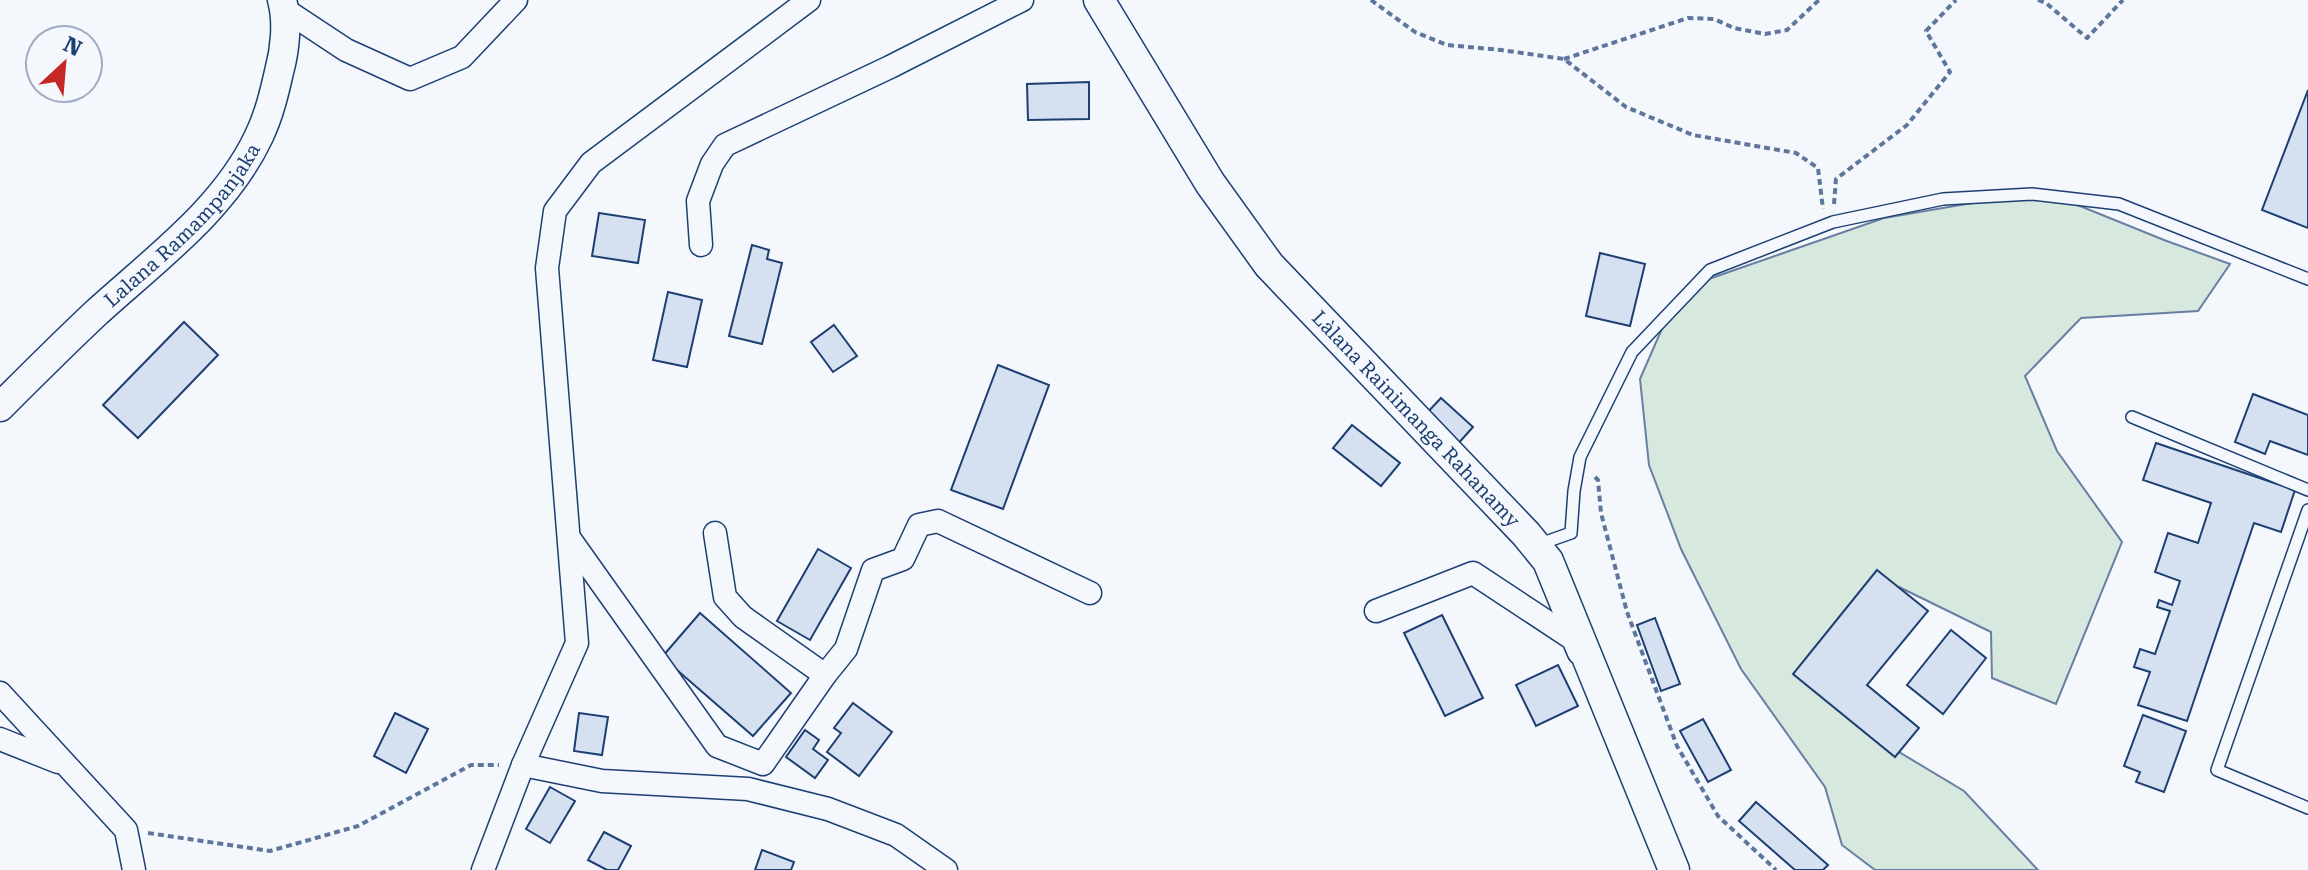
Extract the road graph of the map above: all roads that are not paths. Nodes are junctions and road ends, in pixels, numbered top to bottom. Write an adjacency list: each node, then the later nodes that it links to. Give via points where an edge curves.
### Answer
1 (516, 0): 5 (street, via 462,57 410,79 346,50)
2 (809, 0): 13 (street, via 591,163 555,211 547,268)
3 (1022, 0): 6 (street, via 725,145 698,201)
4 (1099, 0): 14 (main road, Làlana Rainimanga Rahanamy, via 1210,183 1269,265)
5 (283, 5): 8 (street, Lalana Ramampanjaka, via 283,55 272,103 239,170 194,224)
6 (701, 245)
7 (2308, 279): 14 (lane, via 2104,202 2032,194 1943,199 1829,223 1710,270 1632,352 1579,462 1571,533)
8 (0, 407)
9 (2132, 417): 10 (lane)
10 (2308, 490)
11 (2308, 510): 23 (lane, via 2217,770)
12 (715, 533): 17 (street, via 725,597 743,617)
13 (569, 538): 17 (street, via 717,746 763,764); 22 (street, via 577,643)
14 (1536, 545): 20 (main road, Làlana Rainimanga Rahanamy, via 1548,561)
15 (1090, 593): 17 (street, via 938,521 919,525 903,559 873,570 846,649)
16 (1376, 611): 20 (street, via 1473,573 1573,639)
17 (825, 675)
18 (0, 693): 21 (street)
19 (0, 739): 21 (street)
20 (1628, 755): 27 (main road, Làlana Rainimanga Rahanamy)
21 (65, 765): 24 (street, via 126,830)
22 (523, 765): 25 (street); 26 (street, via 602,781 748,789 815,805 896,835)
23 (2308, 808)
24 (134, 870)
25 (483, 870)
26 (946, 870)
27 (1674, 870)

